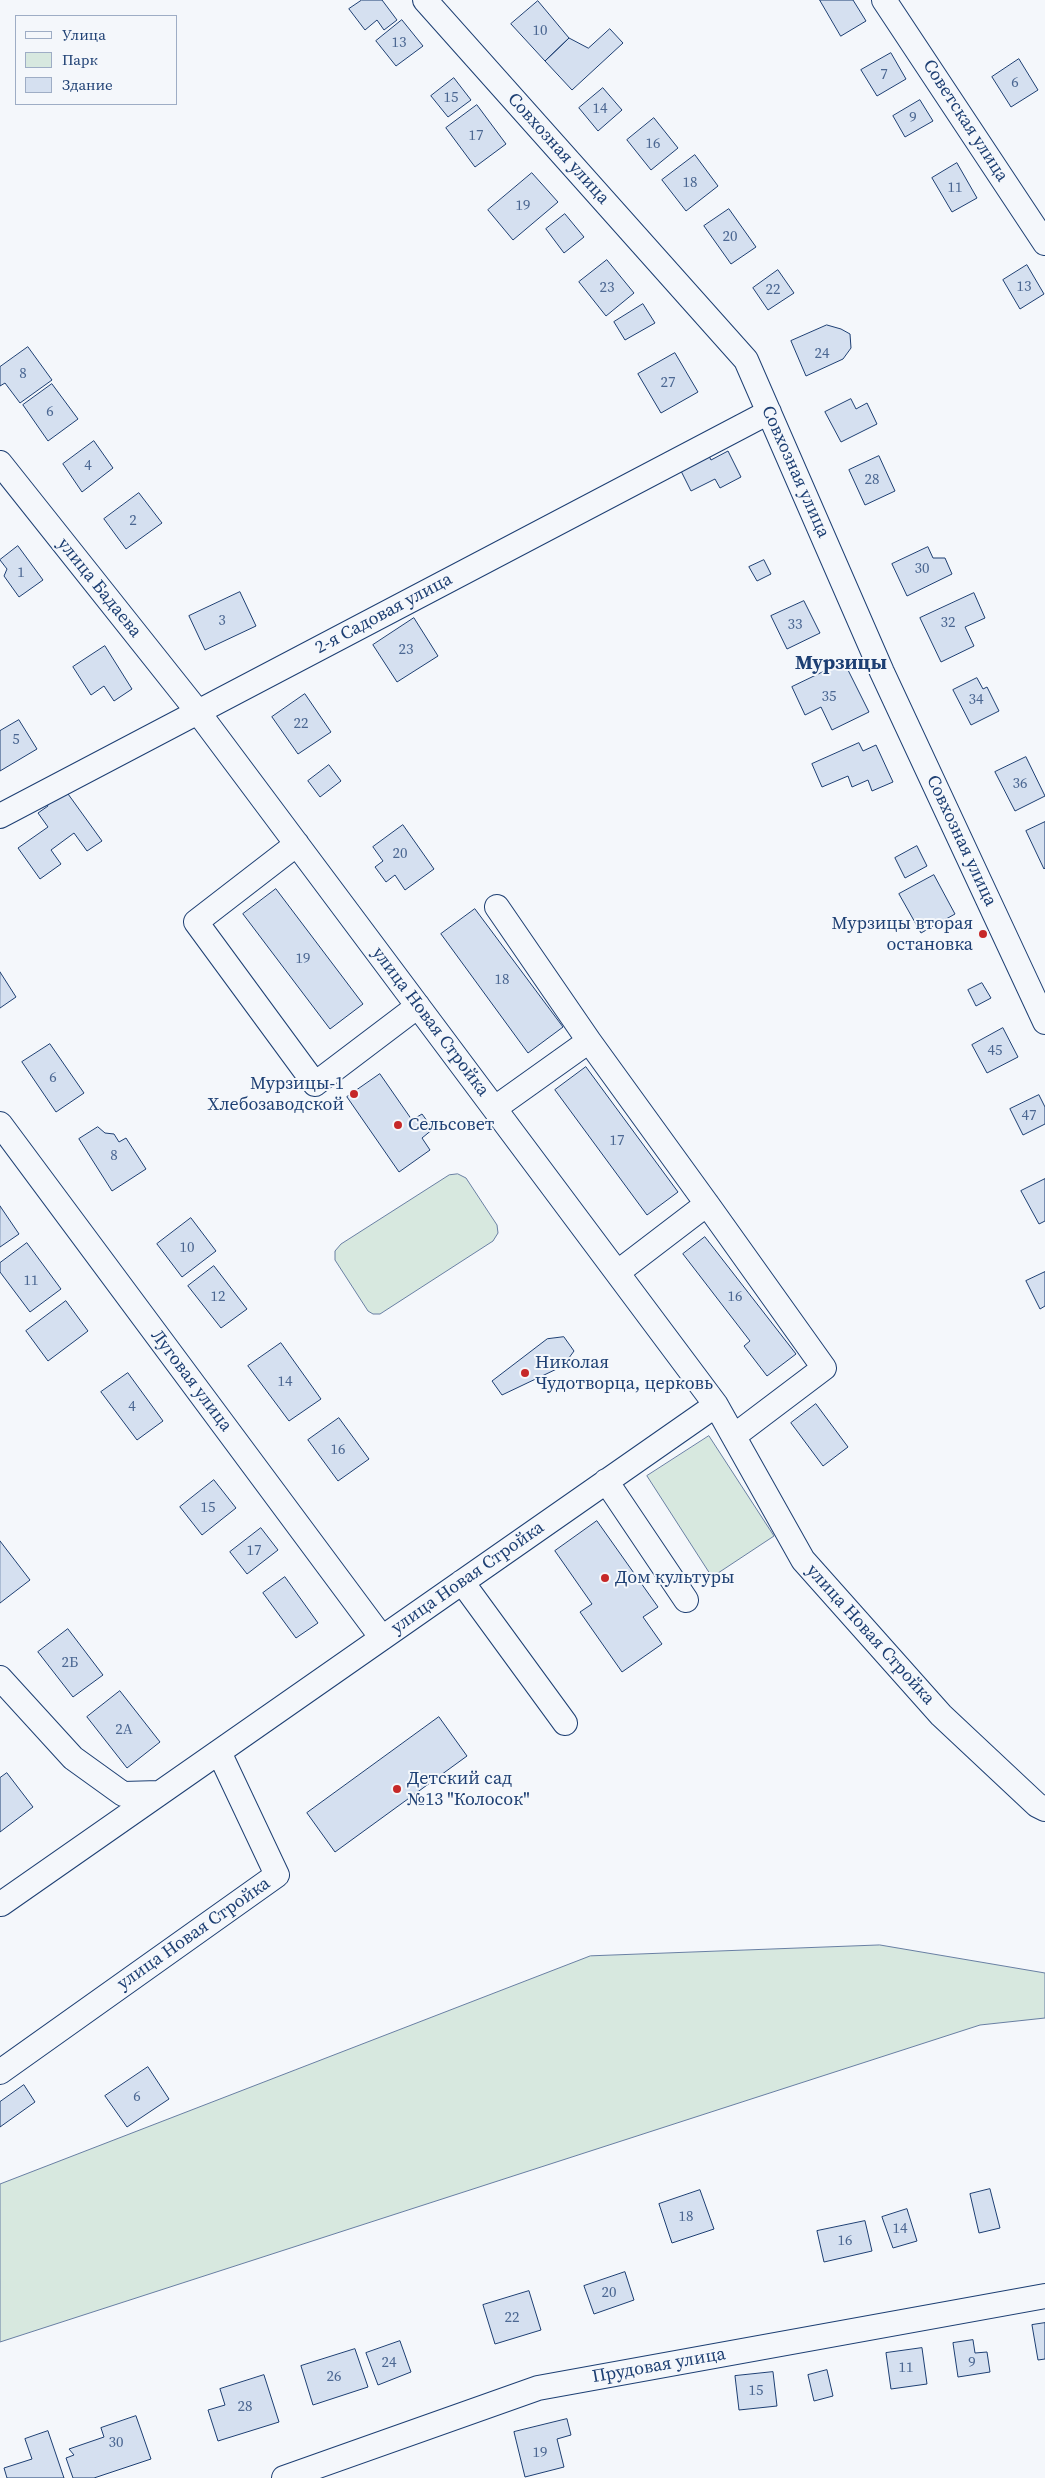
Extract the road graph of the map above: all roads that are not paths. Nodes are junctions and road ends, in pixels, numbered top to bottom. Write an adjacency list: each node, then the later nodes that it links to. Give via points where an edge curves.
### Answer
1 (425, 0): 4 (street, Совхозная улица, via 746,360)
2 (884, 0): 3 (street, Советская улица)
3 (1045, 243)
4 (769, 412): 6 (street, 2-я Садовая улица); 11 (street, Совхозная улица, via 882,672)
5 (0, 463): 6 (street, улица Бадаева)
6 (198, 712): 7 (street, 2-я Садовая улица); 8 (street, улица Новая Стройка)
7 (0, 816)
8 (297, 844): 10 (street, улица Новая Стройка); 10 (street, via 196,922 316,1084)
9 (497, 907): 12 (street)
10 (418, 1006): 13 (street, улица Новая Стройка)
11 (1045, 1022)
12 (589, 1041): 13 (street); 15 (street)
13 (495, 1108): 16 (street, улица Новая Стройка)
14 (0, 1124): 22 (street, Луговая улица)
15 (708, 1204): 16 (street); 18 (street, via 824,1368)
16 (618, 1272): 17 (street, улица Новая Стройка)
17 (716, 1405): 18 (street, улица Новая Стройка); 19 (street, улица Новая Стройка)
18 (734, 1436): 27 (street, улица Новая Стройка, via 803,1560 941,1715)
19 (606, 1481): 20 (street, улица Новая Стройка); 21 (street)
20 (462, 1582): 22 (street, улица Новая Стройка); 24 (street)
21 (686, 1600)
22 (382, 1638): 25 (street, улица Новая Стройка)
23 (0, 1678): 26 (street, via 73,1758 123,1794)
24 (565, 1723)
25 (219, 1752): 26 (street, улица Новая Стройка); 29 (street, улица Новая Стройка, via 277,1875)
26 (159, 1793): 28 (street, улица Новая Стройка)
27 (1045, 1809)
28 (1, 1904)
29 (0, 2072)
30 (1045, 2296): 31 (street, Прудовая улица, via 538,2388)
31 (284, 2478)

